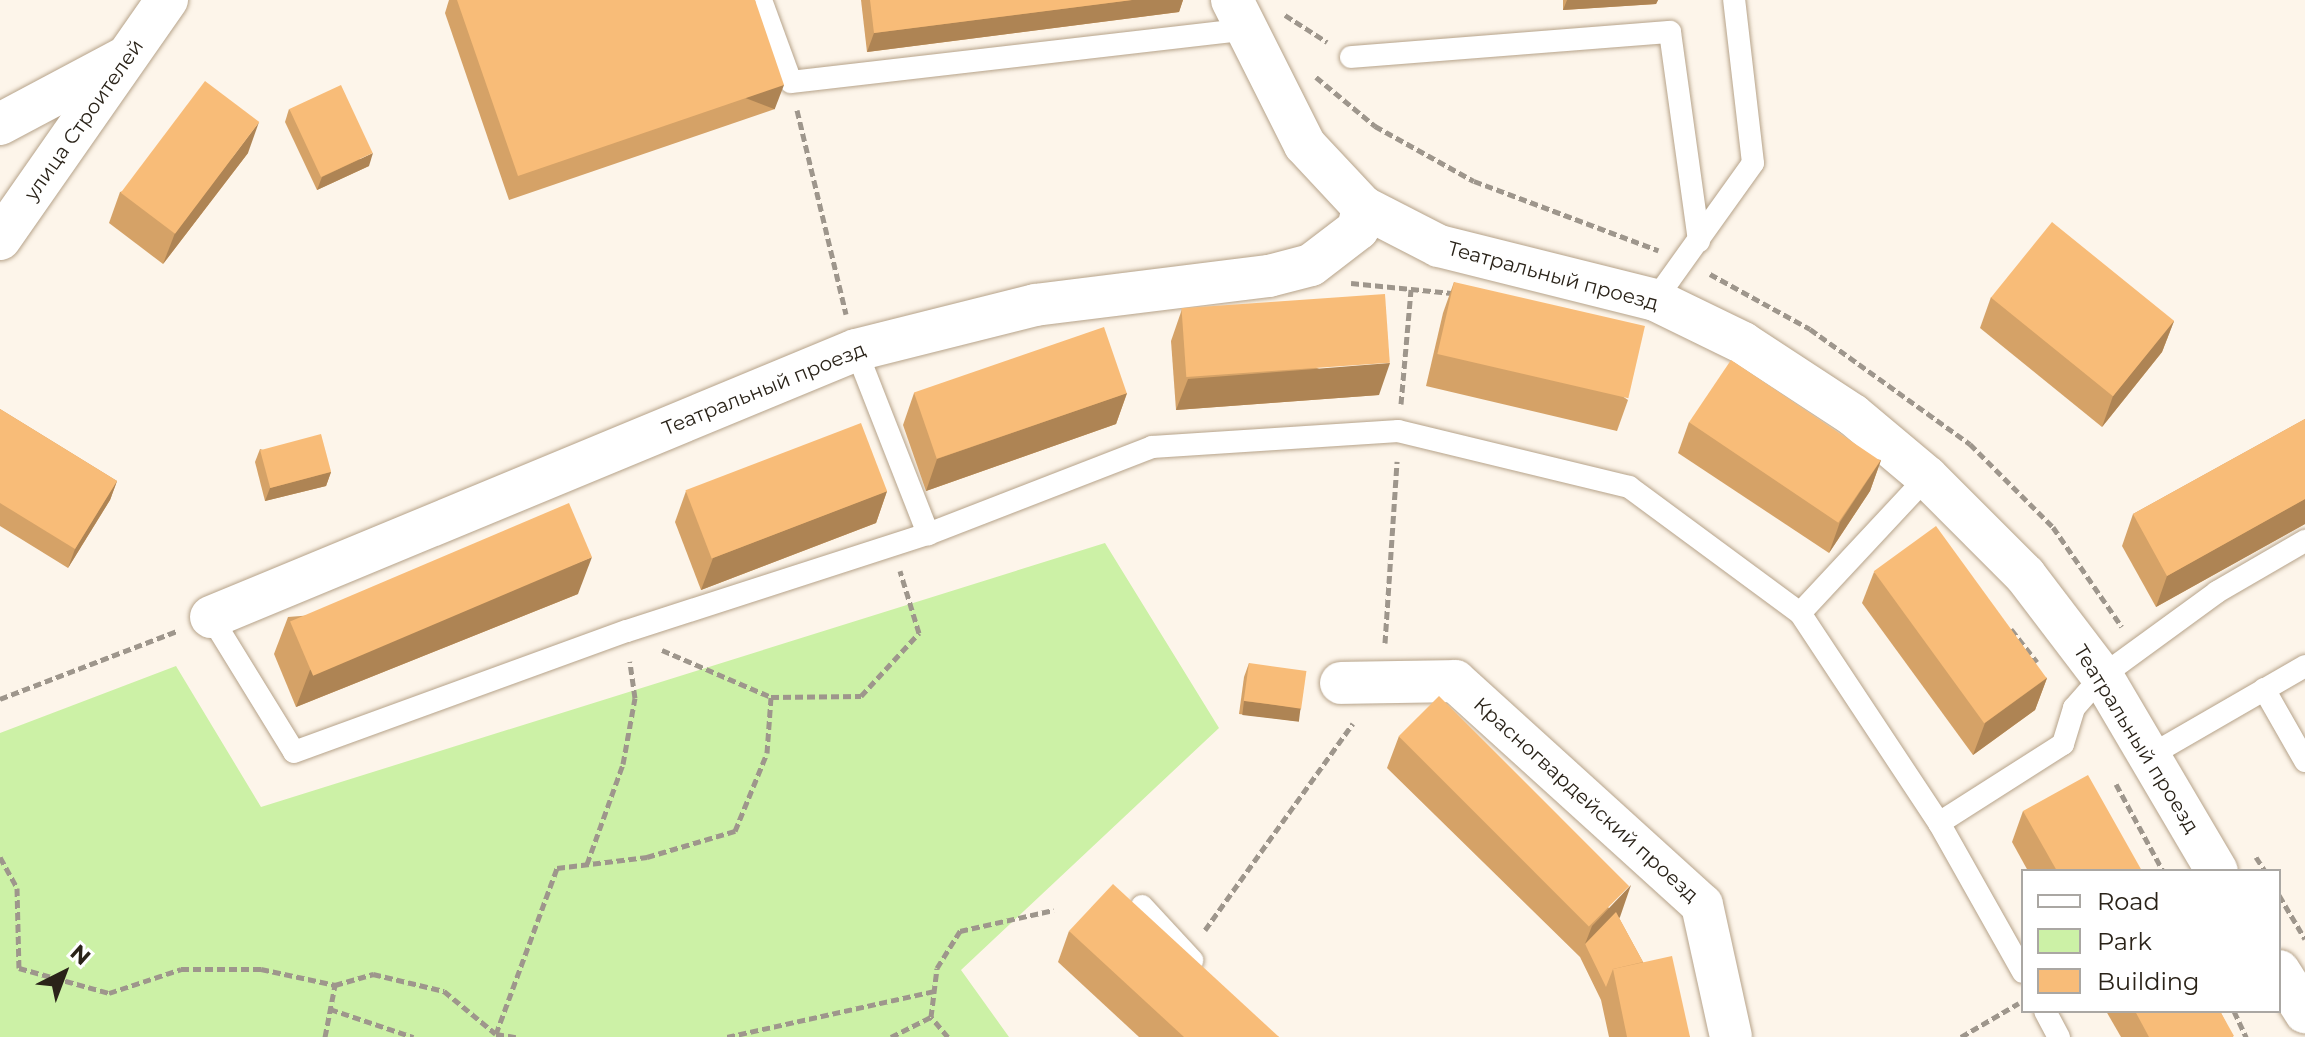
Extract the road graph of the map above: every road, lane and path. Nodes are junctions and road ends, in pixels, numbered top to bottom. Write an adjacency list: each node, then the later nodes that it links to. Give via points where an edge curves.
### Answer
1 (167, 0): 5 (street, улица Строителей)
2 (761, 0): 7 (lane)
3 (1734, 0): 11 (lane, via 1753,163)
4 (1254, 15): 6 (path); 7 (lane); 9 (street, Театральный проезд, via 1305,145)
5 (132, 54): 8 (street); 10 (street, улица Строителей)
6 (1351, 57): 11 (lane, via 1670,32)
7 (791, 82): 16 (path)
8 (0, 124)
9 (1363, 207): 15 (street, Театральный проезд, via 1439,246); 16 (street, Театральный проезд, via 1358,229 1311,265 1269,276 1035,305)
10 (0, 239)
11 (1699, 241): 15 (lane)
12 (1348, 283): 13 (path)
13 (1411, 289): 14 (path); 17 (path)
14 (1468, 294)
15 (1655, 300): 18 (street, Театральный проезд, via 1743,343 1853,415)
16 (856, 350): 19 (lane); 23 (street, Театральный проезд)
17 (1398, 431): 19 (lane, via 1152,447); 22 (lane, via 1629,487); 28 (path)
18 (1927, 477): 22 (lane); 27 (street, Театральный проезд, via 2025,575)
19 (928, 534): 21 (lane)
20 (2305, 541): 27 (lane, via 2217,592)
21 (893, 546): 25 (lane); 31 (path, via 919,633 861,696)
22 (1800, 613): 37 (lane)
23 (211, 617): 25 (lane, via 294,752); 32 (path)
24 (2005, 622): 33 (path)
25 (627, 631): 31 (path); 39 (path, via 635,698 623,764)
26 (2305, 666): 30 (lane)
27 (2102, 676): 33 (lane); 34 (street, Театральный проезд)
28 (1383, 682): 29 (street, Красногвардейский проезд); 46 (path); 66 (street, Красногвардейский проезд, via 1455,681 1702,905)
29 (1341, 683)
30 (2264, 689): 34 (lane); 35 (lane)
31 (771, 697): 39 (path, via 767,753 735,831 647,857)
32 (0, 699)
33 (2074, 708): 37 (lane, via 2063,744)
34 (2151, 755): 41 (street, Театральный проезд)
35 (2305, 761)
36 (2111, 776): 40 (path)
37 (1939, 823): 47 (lane)
38 (0, 857): 50 (path, via 17,888 19,968 109,993 181,969 261,969)
39 (587, 864): 59 (path, via 557,868)
40 (2162, 869)
41 (2216, 869)
42 (2281, 898): 45 (path)
43 (1142, 906): 46 (lane)
44 (1054, 910): 51 (path, via 960,931 937,968)
45 (2305, 939)
46 (1187, 955): 49 (lane)
47 (2021, 968)
48 (2281, 974): 54 (street)
49 (1206, 975)
50 (335, 985): 53 (path); 59 (path, via 373,974 444,991)
51 (934, 991): 57 (path); 63 (path)
52 (2021, 1002): 67 (path)
53 (330, 1009): 58 (path); 60 (path)
54 (2305, 1011)
55 (2046, 1013): 68 (lane)
56 (2235, 1013): 69 (path)
57 (931, 1017): 64 (path); 65 (path)
58 (397, 1034): 61 (path)
59 (496, 1034): 62 (path)
60 (325, 1037)
61 (413, 1037)
62 (516, 1037)
63 (727, 1037)
64 (891, 1037)
65 (948, 1037)
66 (1731, 1037)
67 (1961, 1037)
68 (2059, 1037)
69 (2246, 1037)

